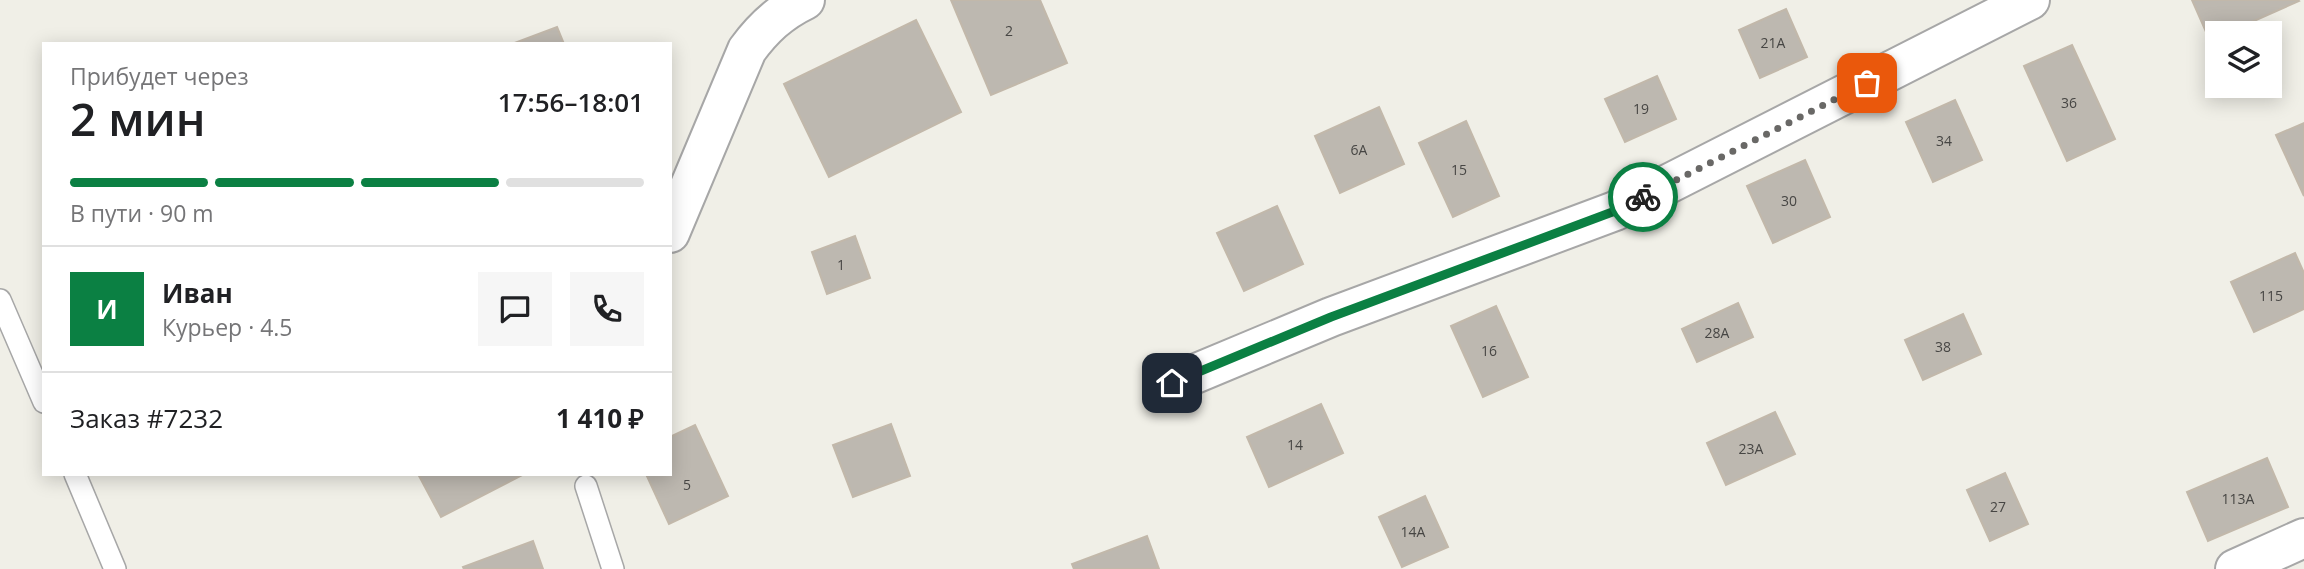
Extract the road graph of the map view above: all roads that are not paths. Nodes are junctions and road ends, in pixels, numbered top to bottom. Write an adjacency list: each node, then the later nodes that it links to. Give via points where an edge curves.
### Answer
1 (805, 0): 3 (street, via 787,8 747,50)
2 (2030, 0): 5 (street, via 1615,211 1331,317)
3 (672, 228)
4 (0, 300): 6 (lane)
5 (1172, 383)
6 (42, 397)
7 (76, 476): 10 (lane)
8 (586, 486): 11 (lane)
9 (2304, 538): 12 (street)
10 (116, 569)
11 (613, 569)
12 (2235, 569)

